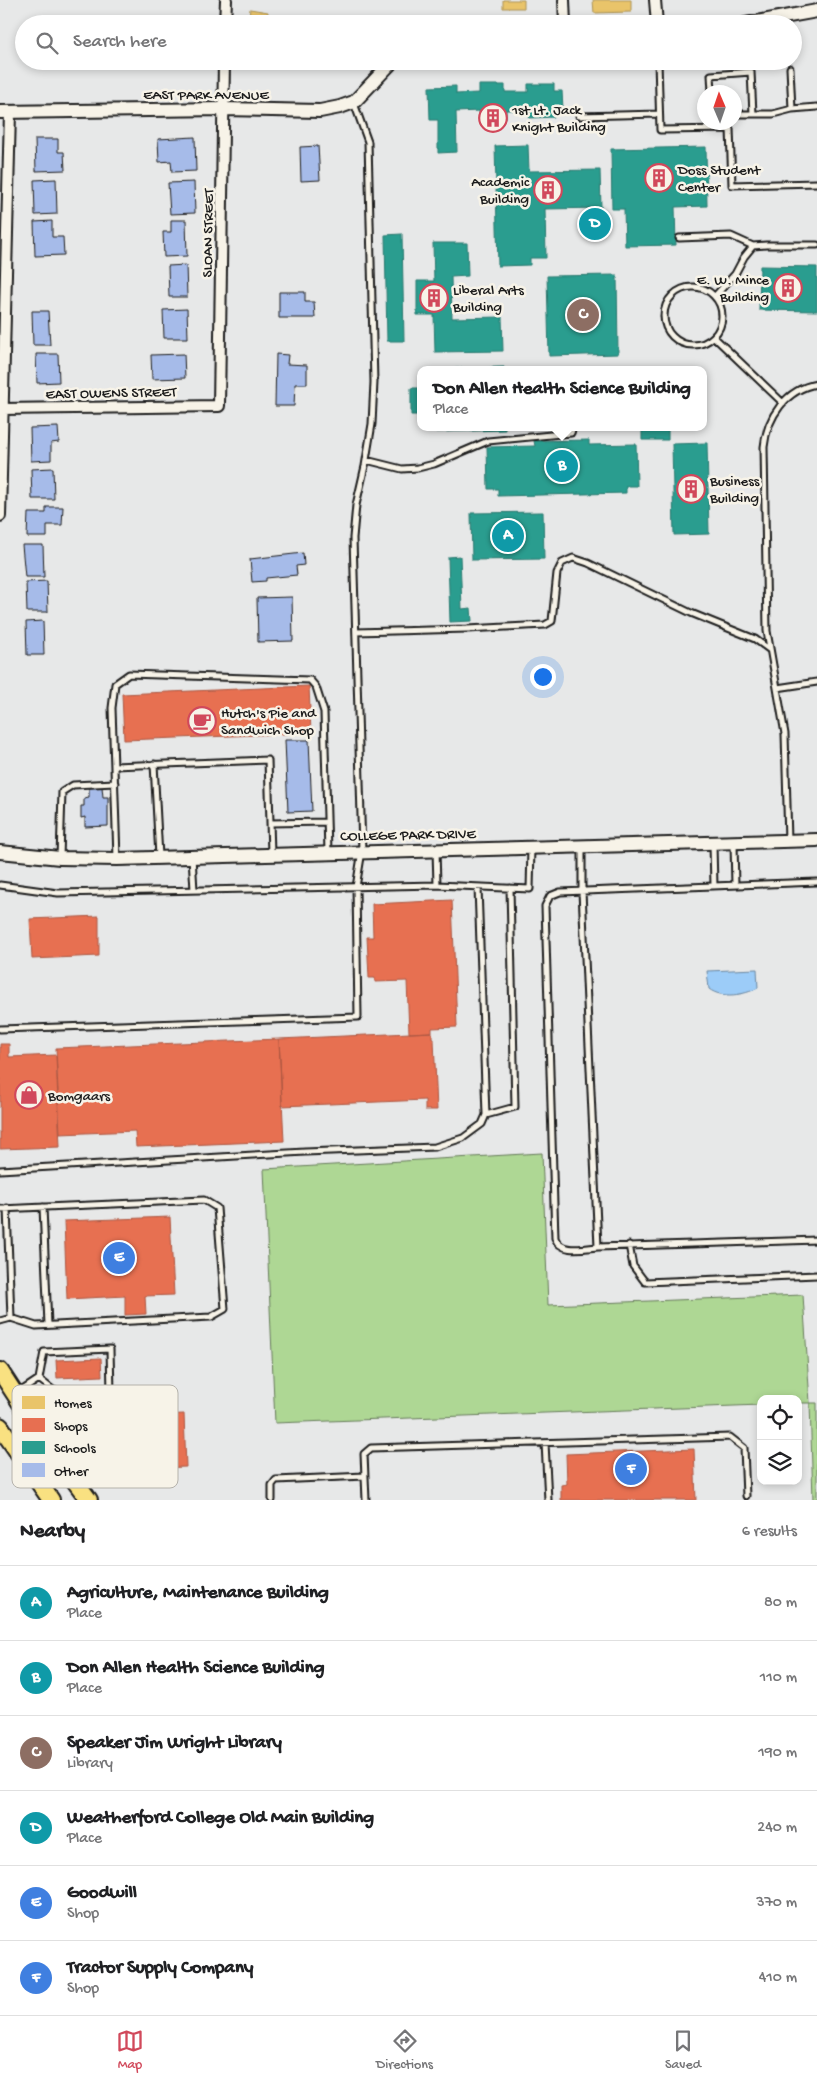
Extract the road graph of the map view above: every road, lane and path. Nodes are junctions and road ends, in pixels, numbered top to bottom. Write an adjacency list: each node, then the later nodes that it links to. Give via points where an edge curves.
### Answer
1 (226, 0): 5 (street)
2 (564, 0): 6 (street)
3 (655, 0): 7 (street)
4 (817, 11): 8 (street)
5 (225, 15)
6 (565, 15)
7 (656, 15)
8 (795, 15)
9 (224, 70): 16 (street, SLOAN STREET)
10 (384, 70): 14 (street)
11 (658, 70): 19 (lane)
12 (790, 70): 17 (lane)
13 (712, 85): 21 (lane, via 711,75 751,72)
14 (354, 102): 16 (street, EAST PARK AVENUE, via 320,111); 37 (lane, via 368,142 374,382)
15 (817, 107): 17 (lane)
16 (223, 109): 18 (street, EAST PARK AVENUE); 33 (street, SLOAN STREET)
17 (792, 109): 21 (lane, via 773,114)
18 (5, 112): 34 (street)
19 (659, 114): 22 (lane); 23 (lane, via 660,130)
20 (742, 114): 21 (lane)
21 (753, 114)
22 (579, 116)
23 (697, 129)
24 (730, 130): 25 (lane, via 732,185)
25 (817, 183)
26 (679, 238): 28 (lane, via 731,236)
27 (817, 245): 28 (lane)
28 (753, 246): 29 (lane, via 735,274)
29 (715, 296): 30 (lane, via 721,307 722,320); 30 (lane, via 705,289 686,288 670,298 664,315 666,328 678,342 697,345)
30 (714, 337): 32 (lane)
31 (817, 384): 32 (lane, via 803,388)
32 (783, 403): 40 (lane, via 771,419 764,446)
33 (219, 406): 34 (street, EAST OWENS STREET)
34 (2, 409): 38 (street)
35 (572, 431): 36 (lane)
36 (547, 434): 37 (lane, via 488,441 418,468 402,469)
37 (366, 460): 39 (lane, via 353,538)
38 (0, 516)
39 (356, 632): 40 (lane, via 545,624 552,621 556,573 562,563 573,558 755,639); 57 (lane)
40 (770, 650): 42 (lane)
41 (817, 682): 42 (lane)
42 (776, 688): 49 (lane, via 785,734)
43 (154, 764): 44 (lane); 47 (lane, via 268,760); 61 (lane)
44 (114, 766): 45 (lane); 46 (lane, via 112,708 115,684 129,674 310,680 316,687 324,712)
45 (115, 784): 60 (lane, via 73,785 62,792); 62 (lane)
46 (327, 822): 47 (lane); 56 (lane)
47 (270, 823): 58 (lane)
48 (817, 840): 49 (street, COLLEGE PARK DRIVE)
49 (788, 842): 51 (street, COLLEGE PARK DRIVE)
50 (713, 844): 51 (street, COLLEGE PARK DRIVE); 53 (street, COLLEGE PARK DRIVE); 67 (lane)
51 (734, 844): 65 (lane)
52 (531, 848): 53 (street, COLLEGE PARK DRIVE); 54 (street, COLLEGE PARK DRIVE); 70 (lane, via 530,889)
53 (582, 848): 72 (lane)
54 (436, 850): 57 (street, COLLEGE PARK DRIVE); 64 (lane)
55 (0, 852): 60 (street, COLLEGE PARK DRIVE)
56 (328, 852): 57 (street, COLLEGE PARK DRIVE); 58 (street, COLLEGE PARK DRIVE)
57 (362, 852): 68 (lane)
58 (272, 854): 59 (street, COLLEGE PARK DRIVE)
59 (192, 856): 61 (street, COLLEGE PARK DRIVE); 71 (lane)
60 (60, 858): 62 (street, COLLEGE PARK DRIVE)
61 (159, 858): 62 (street, COLLEGE PARK DRIVE)
62 (117, 859)
63 (817, 882): 65 (lane)
64 (437, 885): 68 (lane); 69 (lane)
65 (735, 885): 67 (lane)
66 (0, 886): 71 (lane, via 58,893)
67 (714, 886): 72 (lane)
68 (356, 887): 71 (lane); 73 (lane, via 358,1017)
69 (478, 887): 70 (lane); 74 (lane)
70 (510, 888): 74 (lane, via 514,1107)
71 (194, 890)
72 (582, 891): 81 (lane); 81 (lane, via 550,896 545,906 555,1238 566,1248)
73 (0, 1029)
74 (486, 1115): 75 (lane, via 482,1124 463,1138 435,1147)
75 (0, 1170)
76 (43, 1207): 77 (lane); 85 (lane); 85 (lane, via 204,1200 217,1208 225,1310 211,1317)
77 (7, 1208): 78 (lane); 83 (lane)
78 (0, 1209)
79 (817, 1240): 80 (lane)
80 (629, 1245): 81 (lane); 82 (lane, via 633,1266 645,1282)
81 (598, 1247)
82 (817, 1275)
83 (11, 1318): 84 (lane); 85 (lane, via 36,1326)
84 (0, 1321)
85 (48, 1325)
86 (0, 1371): 91 (main road)
87 (39, 1379): 88 (lane); 89 (lane); 90 (lane, via 44,1352 110,1349)
88 (29, 1385)
89 (47, 1385)
90 (111, 1385)
91 (12, 1389)
92 (0, 1426): 93 (main road)
93 (12, 1443)
94 (545, 1443): 95 (lane, via 371,1448 364,1454); 99 (lane, via 730,1437 744,1448); 105 (lane)
95 (364, 1476): 103 (lane, via 276,1480 272,1485); 104 (lane)
96 (43, 1488): 100 (main road)
97 (45, 1488): 101 (main road)
98 (80, 1488): 102 (main road)
99 (746, 1496)
100 (51, 1500)
101 (56, 1500)
102 (89, 1500)
103 (272, 1500)
104 (366, 1500)
105 (548, 1500)

